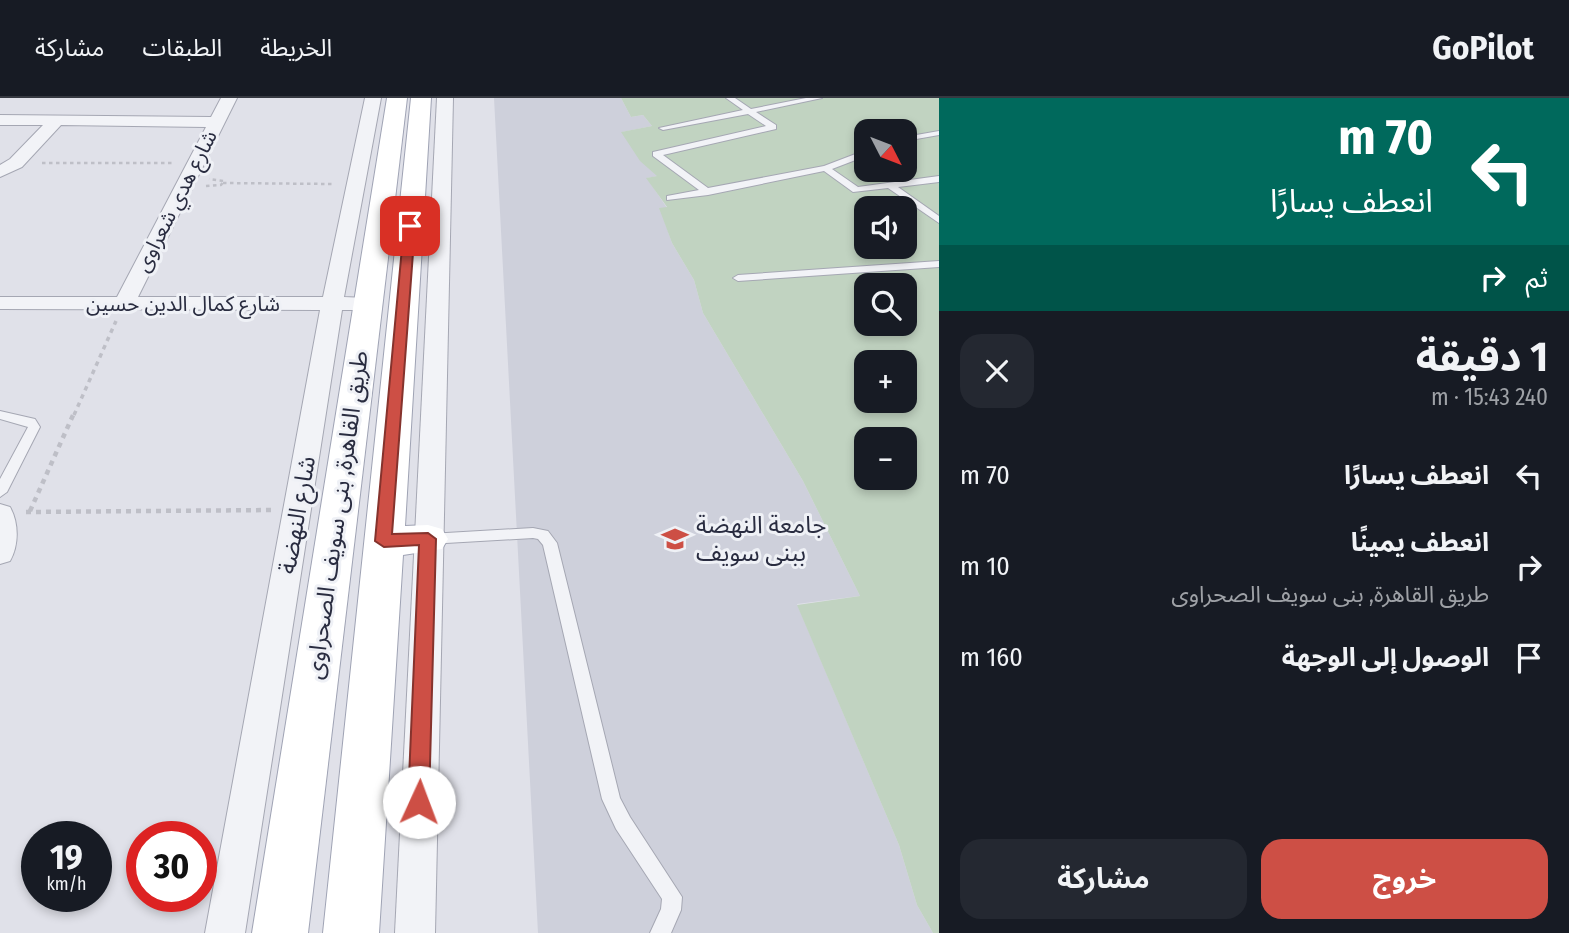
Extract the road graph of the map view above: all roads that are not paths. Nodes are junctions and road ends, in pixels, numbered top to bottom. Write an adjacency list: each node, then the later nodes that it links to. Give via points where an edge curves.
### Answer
1 (229, 98): 11 (street, شارع هدي شعراوى)
2 (373, 98): 28 (street, شارع النهضة, via 356,184)
3 (397, 98): 28 (main road, طريق القاهرة, بنى سويف الصحراوى)
4 (421, 98): 22 (main road, طريق القاهرة, بنى سويف الصحراوى)
5 (445, 98): 22 (street)
6 (730, 98): 8 (lane)
7 (818, 98): 8 (lane)
8 (751, 111): 12 (lane); 20 (lane, via 773,127 656,153)
9 (0, 120): 10 (street)
10 (56, 121): 11 (street); 17 (street, via 16,163)
11 (217, 122): 27 (street, شارع هدي شعراوى)
12 (663, 128)
13 (939, 133): 14 (lane)
14 (917, 137)
15 (854, 158): 16 (lane)
16 (826, 168): 19 (lane, via 856,190); 20 (lane)
17 (0, 172)
18 (939, 179): 19 (lane)
19 (888, 184): 23 (lane)
20 (708, 192): 21 (lane)
21 (670, 198)
22 (426, 200): 32 (street); 33 (main road, طريق القاهرة, بنى سويف الصحراوى)
23 (939, 220)
24 (939, 264): 25 (lane)
25 (738, 278)
26 (0, 303): 27 (street, شارع كمال الدين حسين)
27 (124, 304): 28 (street, شارع كمال الدين حسين)
28 (349, 304): 35 (street, شارع النهضة, via 298,510); 36 (main road, طريق القاهرة, بنى سويف الصحراوى)
29 (0, 415): 30 (lane, via 31,422 34,427)
30 (0, 492)
31 (10, 513): 34 (street)
32 (428, 539): 33 (main road); 38 (street); 39 (lane, via 533,533 550,543 611,799 672,897 669,918)
33 (384, 541): 37 (main road, طريق القاهرة, بنى سويف الصحراوى)
34 (0, 553)
35 (225, 933)
36 (279, 933)
37 (351, 933)
38 (415, 933)
39 (660, 933)

